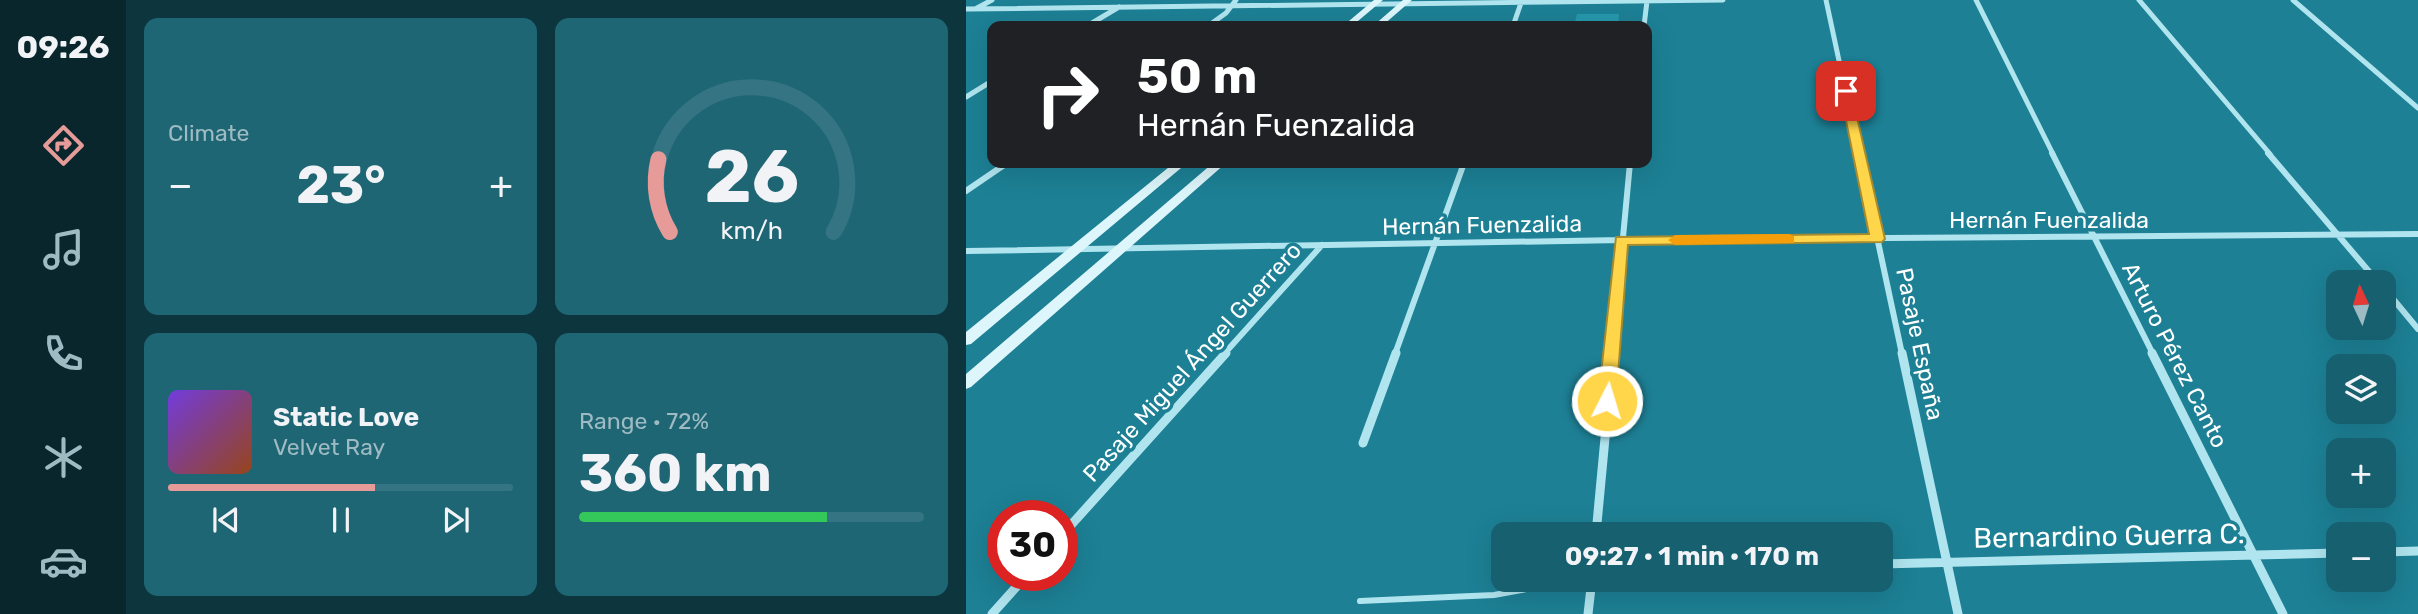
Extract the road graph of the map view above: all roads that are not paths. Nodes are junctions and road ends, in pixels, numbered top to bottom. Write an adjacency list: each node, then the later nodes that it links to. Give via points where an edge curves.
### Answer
1 (992, 0): 15 (street)
2 (1236, 0): 13 (street)
3 (1690, 0): 4 (street); 9 (street)
4 (1723, 0)
5 (1826, 0): 35 (street, Pasaje España)
6 (1976, 0): 34 (street, Arturo Pérez Canto)
7 (2139, 0): 32 (street)
8 (2293, 0): 25 (street)
9 (1647, 1): 12 (street); 22 (street)
10 (1376, 2): 11 (street); 13 (street); 19 (main road)
11 (1405, 2): 12 (street); 20 (main road)
12 (1521, 3): 21 (street)
13 (1231, 6): 14 (street); 18 (street)
14 (1120, 7): 15 (street); 17 (street)
15 (975, 9): 16 (street)
16 (966, 11)
17 (1096, 21)
18 (1214, 21)
19 (1353, 21)
20 (1383, 21)
21 (1515, 21)
22 (1645, 21)
23 (987, 84): 24 (street)
24 (966, 97)
25 (2418, 108)
26 (1000, 168): 31 (street)
27 (1175, 168): 40 (main road)
28 (1214, 168): 39 (main road)
29 (1462, 168): 37 (street)
30 (1629, 168): 36 (street)
31 (966, 191)
32 (2338, 234): 33 (street, Hernán Fuenzalida); 34 (street, Hernán Fuenzalida); 42 (street)
33 (2418, 234)
34 (2094, 237): 35 (street, Hernán Fuenzalida); 53 (street, Arturo Pérez Canto)
35 (1877, 239): 36 (street, Hernán Fuenzalida); 54 (street, Pasaje España)
36 (1622, 240): 37 (street, Hernán Fuenzalida); 49 (street)
37 (1435, 243): 38 (street, Hernán Fuenzalida); 47 (street)
38 (1322, 245): 39 (street, Hernán Fuenzalida); 48 (street, Pasaje Miguel Ángel Guerrero)
39 (1122, 248): 40 (street, Hernán Fuenzalida); 46 (main road)
40 (1078, 249): 41 (street, Hernán Fuenzalida); 45 (main road)
41 (966, 251)
42 (2368, 270)
43 (2396, 302): 44 (street)
44 (2418, 329)
45 (966, 340)
46 (966, 383)
47 (1363, 443)
48 (1078, 517)
49 (1597, 522)
50 (2418, 551): 51 (street)
51 (2396, 552)
52 (2326, 553): 53 (street, Bernardino Guerra C.)
53 (2254, 555): 54 (street, Bernardino Guerra C.); 63 (street, Arturo Pérez Canto)
54 (1947, 562): 55 (street, Bernardino Guerra C.); 62 (street, Pasaje España)
55 (1893, 564)
56 (1013, 591): 60 (street)
57 (1510, 592): 59 (lane)
58 (1591, 592): 61 (street)
59 (1360, 601)
60 (992, 614)
61 (1588, 614)
62 (1958, 614)
63 (2283, 614)

